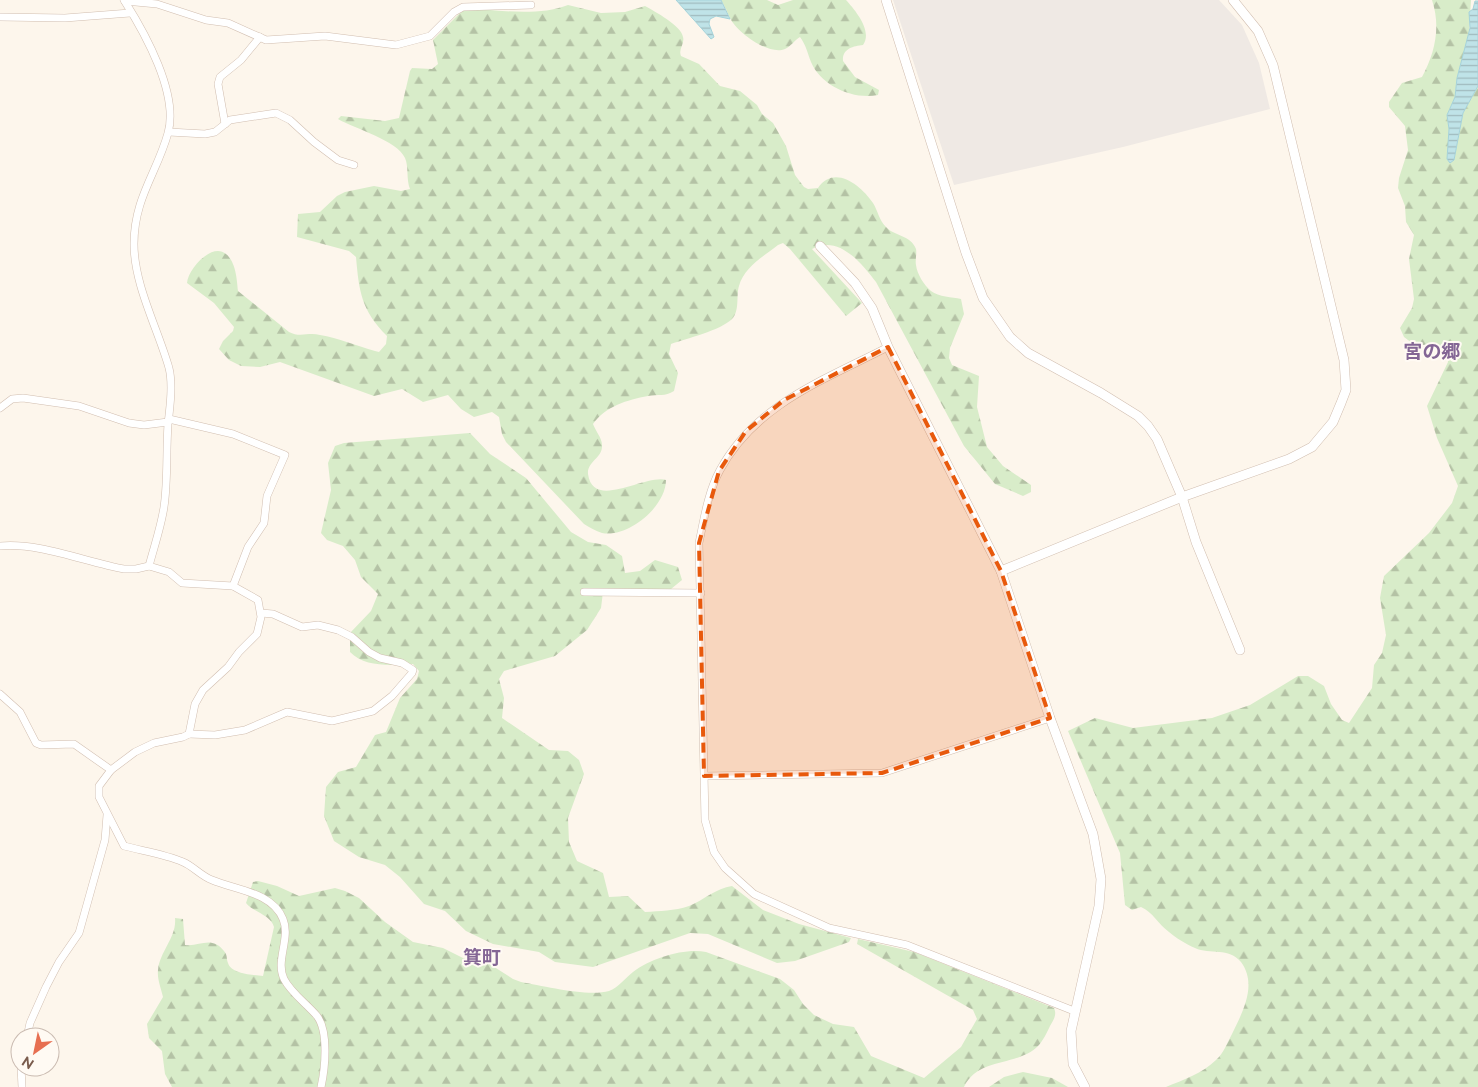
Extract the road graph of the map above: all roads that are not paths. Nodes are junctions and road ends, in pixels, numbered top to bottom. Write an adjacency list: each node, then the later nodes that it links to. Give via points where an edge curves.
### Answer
1 (886, 0): 15 (street, via 966,253 990,310 1010,337 1028,353 1138,416 1156,439)
2 (1233, 0): 15 (street, via 1258,32 1273,65 1344,360 1346,390 1333,422 1312,446 1289,459)
3 (125, 1): 5 (street); 7 (street, via 157,4 206,20 228,22)
4 (532, 6): 7 (street, via 463,7 430,36 396,45 325,36 276,41)
5 (130, 13): 6 (street, via 65,18); 9 (street, via 150,44 170,102)
6 (0, 17)
7 (260, 37): 8 (street, via 241,60 220,77 218,84)
8 (226, 124): 9 (street, via 216,132 205,134); 10 (street, via 230,120 276,113 290,120 338,160)
9 (169, 132): 14 (street, via 142,196 134,246 137,268 169,369)
10 (354, 164)
11 (820, 246): 12 (street, via 856,283 872,308)
12 (888, 347): 18 (street); 21 (street, via 784,400 746,431 719,471 706,506 699,544)
13 (0, 408): 14 (street, via 12,399 23,398 79,406 136,424)
14 (169, 421): 17 (street, via 164,507); 19 (street, via 233,434 285,455 267,496 264,523 248,547)
15 (1182, 497): 18 (street); 23 (street, via 1196,542)
16 (0, 546): 17 (street, via 45,551 124,569)
17 (149, 566): 19 (street, via 168,572 182,583)
18 (1001, 571): 25 (street)
19 (233, 586): 22 (street, via 258,600)
20 (584, 592): 21 (street)
21 (700, 593): 28 (street)
22 (261, 613): 26 (street, via 257,634 203,690 195,704); 26 (street, via 273,614 302,627 318,625 338,630 380,658 402,663 414,670 392,696 372,711 332,721 287,712 245,730 215,735)
23 (1240, 650)
24 (0, 694): 27 (street, via 20,712 36,742 42,745 74,744)
25 (1050, 718): 28 (street, via 882,773); 30 (street, via 1093,834 1101,879 1099,906)
26 (189, 734): 27 (street, via 154,742)
27 (111, 770): 29 (street, via 99,786 99,798)
28 (704, 776): 30 (street, via 705,820 714,852 725,868 754,894 829,928 906,945)
29 (107, 815): 31 (street, via 105,840 79,933 59,962); 32 (street, via 124,846 183,862 210,880 262,897 276,908 286,930 281,972 284,981 318,1018 322,1030 326,1068)
30 (1074, 1011): 33 (street, via 1071,1031 1073,1064)
31 (29, 1027)
32 (321, 1087)
33 (1085, 1087)

